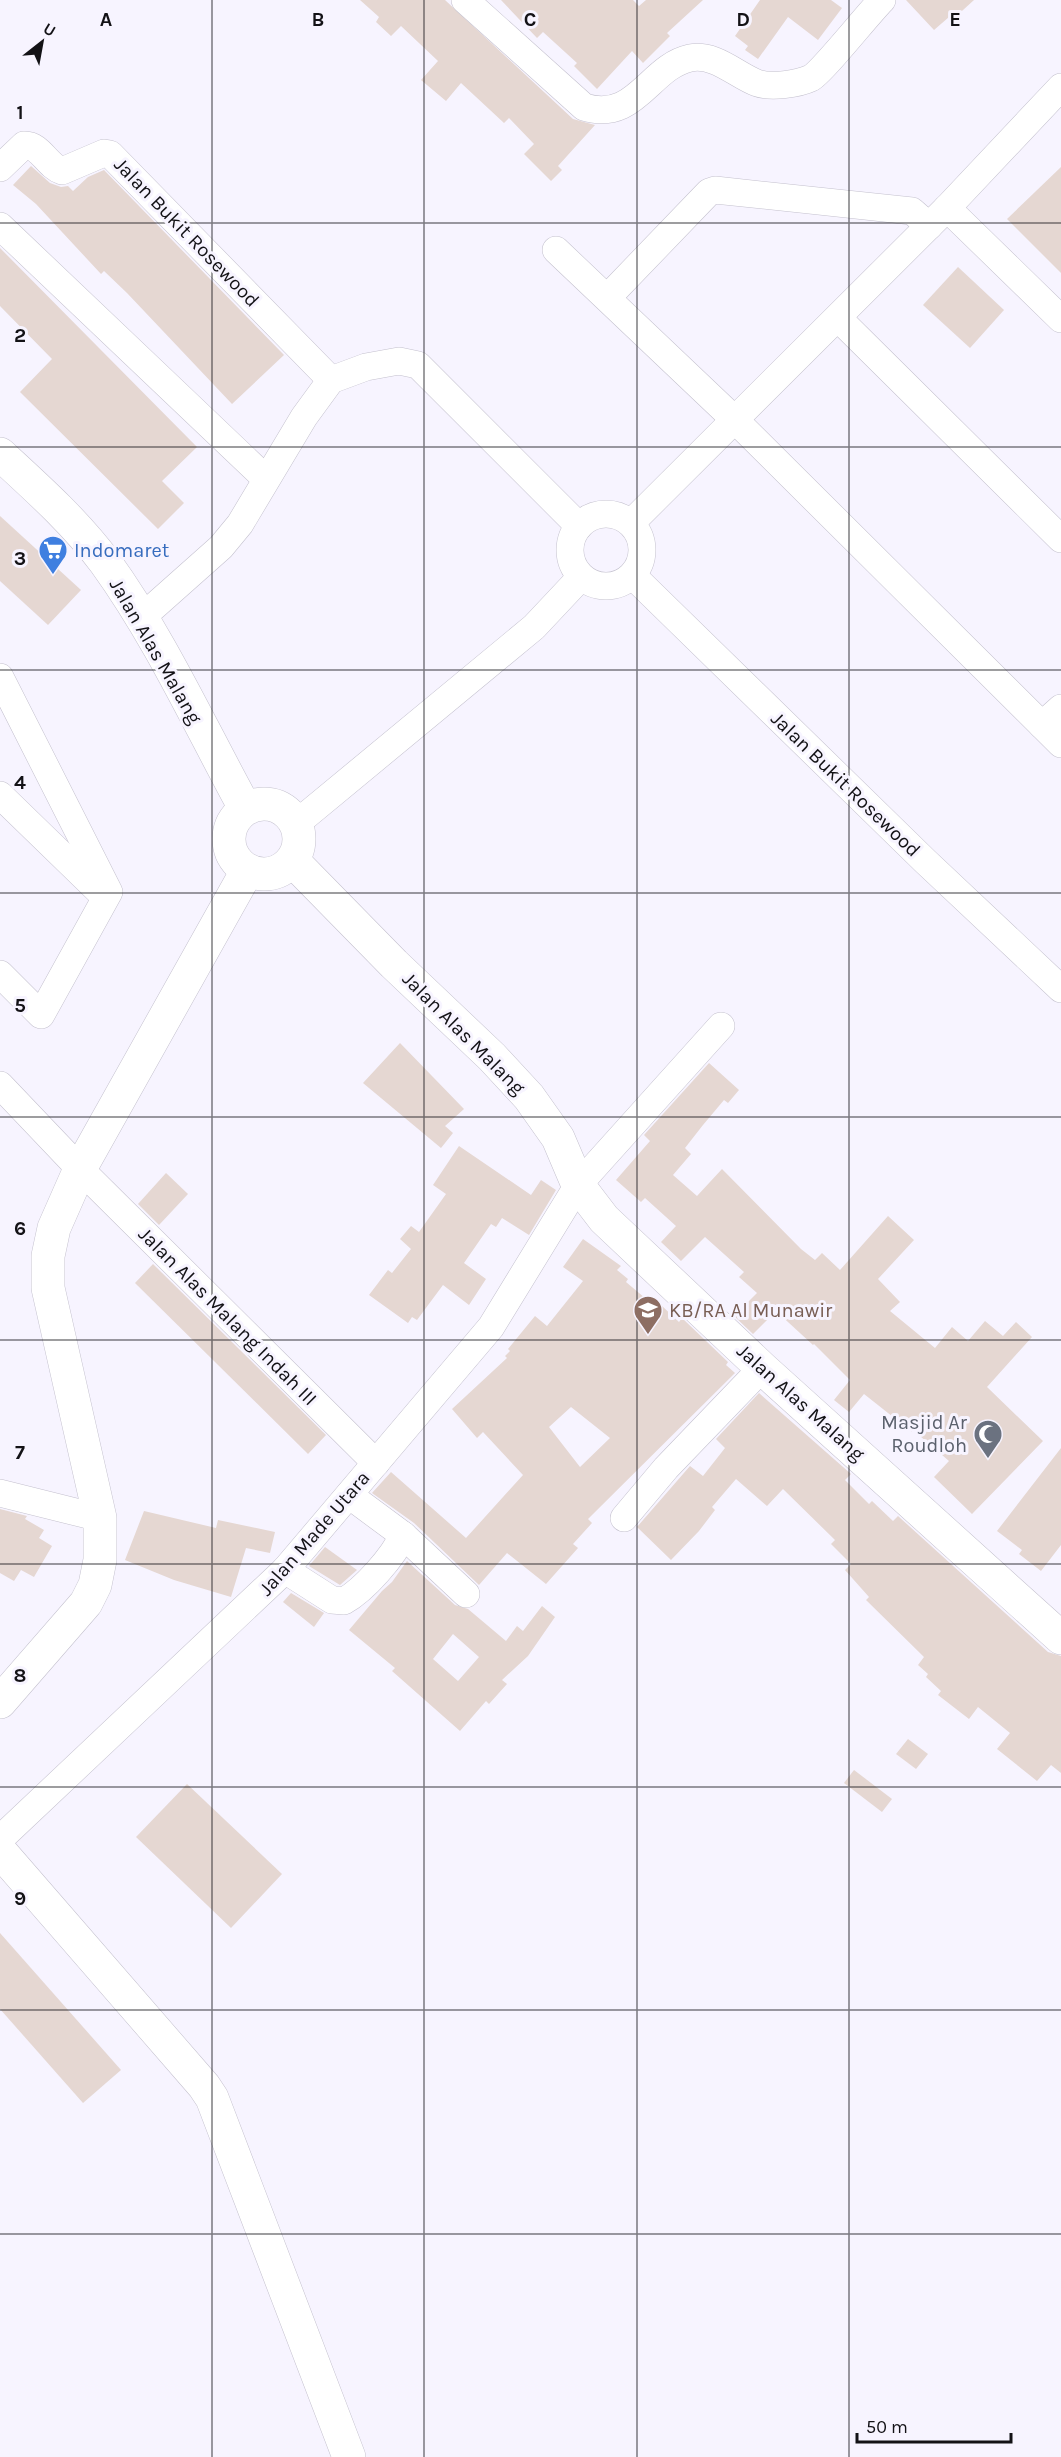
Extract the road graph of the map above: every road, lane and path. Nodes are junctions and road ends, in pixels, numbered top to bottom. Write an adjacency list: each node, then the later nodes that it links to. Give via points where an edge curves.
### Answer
1 (465, 0): 2 (street, via 584,107 599,112 621,107 675,65 691,58 721,62 759,84 790,84 813,77)
2 (865, 5)
3 (1056, 102): 5 (street)
4 (0, 168): 11 (street, Jalan Bukit Rosewood, via 24,145 33,147 62,171 110,154)
5 (938, 217): 8 (street, via 715,190); 9 (street); 10 (street)
6 (0, 226): 14 (street)
7 (556, 250): 8 (street)
8 (608, 297): 12 (street)
9 (838, 318): 12 (street); 17 (street)
10 (1061, 320)
11 (331, 380): 14 (street); 16 (street, via 366,367 399,361 418,365)
12 (735, 420): 15 (street); 22 (street)
13 (0, 454): 20 (main road, Jalan Alas Malang, via 54,504 105,562)
14 (266, 479): 20 (street, via 240,524 221,547)
15 (631, 523): 16 (street, via 604,514 590,517); 18 (street, via 643,544 639,567)
16 (579, 526): 19 (street, via 570,552)
17 (1061, 539)
18 (633, 576): 19 (street, via 621,585 607,587); 32 (street, Jalan Bukit Rosewood)
19 (581, 577): 27 (street, via 534,627)
20 (140, 619): 26 (main road, Jalan Alas Malang)
21 (0, 677): 23 (street)
22 (1051, 717): 24 (street)
23 (9, 719): 30 (street, via 109,892)
24 (1061, 744)
25 (0, 795): 30 (street)
26 (245, 808): 27 (main road, via 264,803 283,808); 29 (main road, via 232,822 228,840 234,858)
27 (297, 823): 28 (main road, via 300,842)
28 (293, 861): 29 (main road, via 272,874); 36 (main road, Jalan Alas Malang, via 530,1097 558,1138)
29 (248, 871): 35 (main road)
30 (106, 898): 31 (street, via 41,1016)
31 (0, 974)
32 (1061, 989)
33 (721, 1026): 36 (street, Jalan Made Utara)
34 (0, 1085): 35 (street, Jalan Alas Malang Indah III)
35 (80, 1169): 38 (street, Jalan Alas Malang Indah III); 41 (main road, via 54,1228 48,1257 48,1288)
36 (578, 1185): 37 (main road, Jalan Alas Malang, via 604,1219); 38 (street, Jalan Made Utara, via 491,1326)
37 (762, 1368): 42 (street); 46 (main road, Jalan Alas Malang)
38 (376, 1463): 40 (street, Jalan Made Utara)
39 (0, 1493): 41 (street)
40 (349, 1495): 43 (street); 44 (street, Jalan Made Utara)
41 (100, 1518): 47 (main road, via 100,1560 86,1603)
42 (624, 1518)
43 (404, 1535): 44 (street, via 393,1553 344,1601 332,1600); 45 (street)
44 (285, 1570): 48 (street, Jalan Made Utara)
45 (466, 1594)
46 (1061, 1638)
47 (0, 1702)
48 (0, 1839)
49 (0, 1851): 50 (main road, via 212,2098)
50 (349, 2457)

